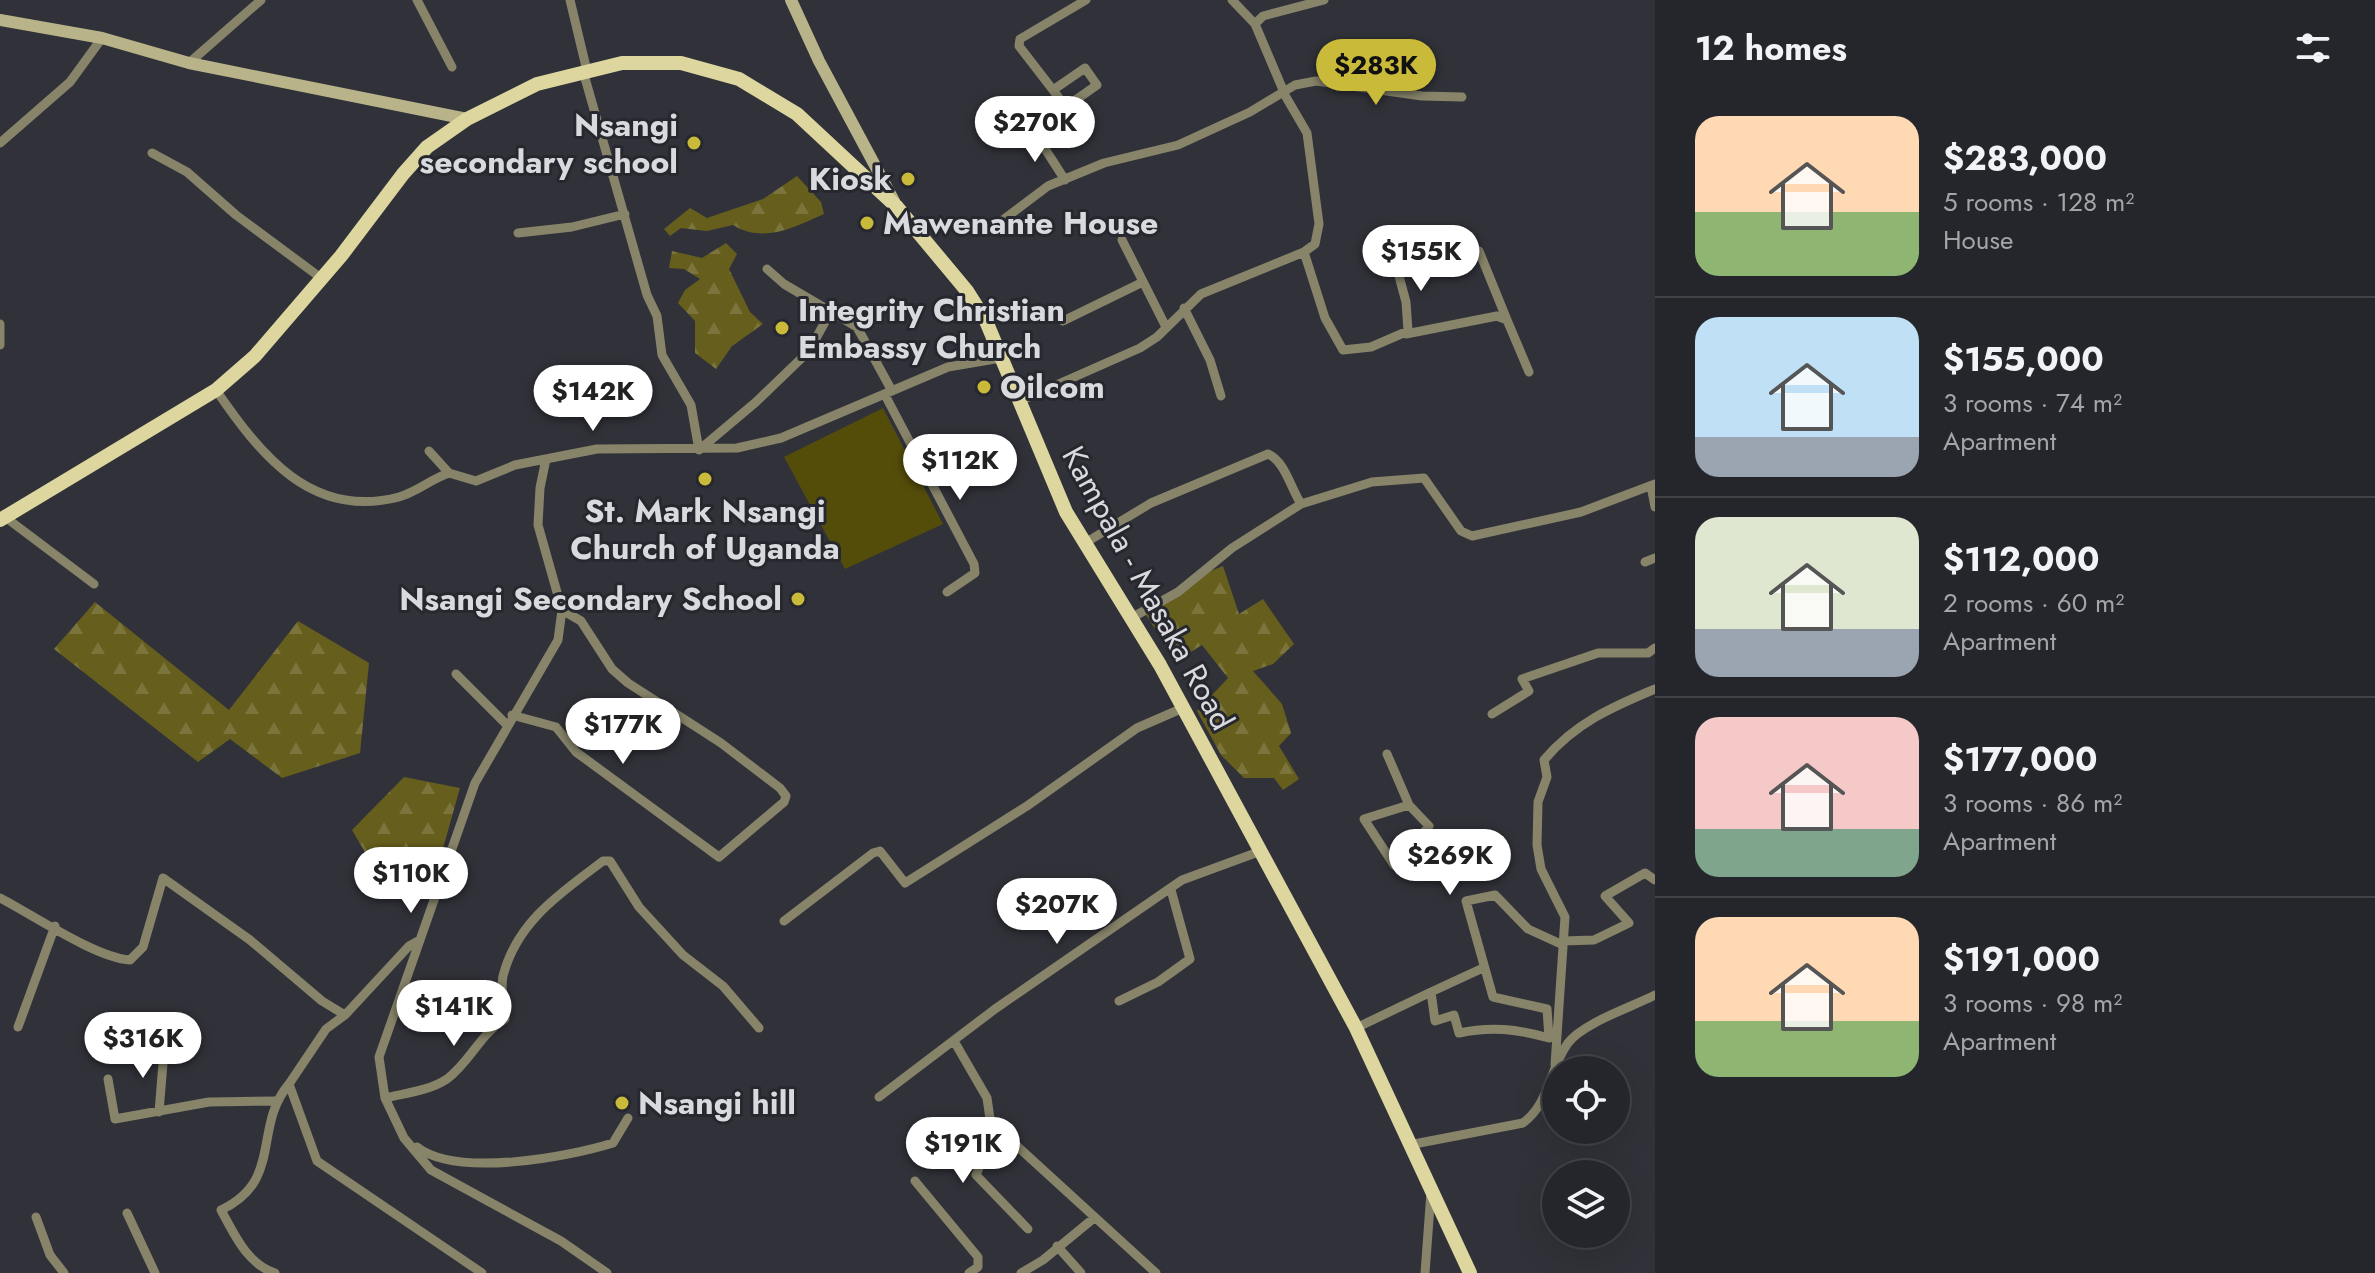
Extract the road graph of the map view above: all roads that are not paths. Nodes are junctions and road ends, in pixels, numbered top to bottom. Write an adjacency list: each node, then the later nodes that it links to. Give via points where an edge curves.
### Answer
1 (261, 0): 11 (street)
2 (417, 0): 12 (street)
3 (570, 0): 13 (street)
4 (791, 0): 22 (street)
5 (1086, 0): 15 (street, via 1020,39 1019,46)
6 (1232, 0): 9 (street)
7 (1324, 0): 9 (street, via 1263,16)
8 (0, 20): 10 (street)
9 (1255, 24): 14 (street)
10 (102, 38): 11 (street); 19 (street, via 70,82)
11 (189, 63): 18 (street)
12 (452, 67)
13 (585, 71): 18 (main road, Kampala - Masaka Road, via 537,84); 22 (main road, Kampala - Masaka Road, via 622,63 681,63 739,79 797,114); 23 (street)
14 (1285, 89): 16 (street, via 1316,81); 21 (street, via 1250,112 1178,145 1104,163); 27 (street, via 1307,133 1313,168 1319,236)
15 (1053, 90): 17 (street); 17 (street, via 1085,68 1097,85)
16 (1462, 97)
17 (1065, 106): 21 (street, via 1033,130)
18 (467, 119): 31 (main road, Kampala - Masaka Road, via 427,147)
19 (0, 143)
20 (152, 153): 31 (street, via 187,172)
21 (1065, 180): 24 (street, via 1048,186)
22 (897, 207): 41 (main road, Kampala - Masaka Road, via 967,291)
23 (625, 214): 25 (street); 47 (street, via 657,316 662,355 691,405)
24 (1004, 219)
25 (518, 233)
26 (1122, 240): 32 (street)
27 (1304, 252): 33 (street, via 1223,283); 39 (street, via 1325,318 1343,350 1371,347)
28 (1453, 253): 35 (street, via 1479,251)
29 (1396, 265): 39 (street, via 1408,314)
30 (767, 269): 34 (street)
31 (321, 278): 43 (main road, Kampala - Masaka Road, via 255,356)
32 (1143, 282): 36 (street); 38 (street)
33 (1184, 308): 38 (street); 45 (street)
34 (831, 311): 44 (street, via 857,327); 47 (street, via 809,351)
35 (1507, 320): 39 (street, via 1497,316); 42 (street)
36 (1063, 321)
37 (0, 324): 40 (street)
38 (1166, 327): 46 (street, via 1140,348)
39 (1405, 334)
40 (0, 345)
41 (1001, 358): 44 (street, via 948,367); 46 (main road, Kampala - Masaka Road)
42 (1529, 372)
43 (216, 390): 50 (street, via 258,449 283,472 327,495 349,502 397,498); 54 (main road, Kampala - Masaka Road)
44 (888, 393): 47 (street, via 781,438); 57 (street, via 974,564 975,573)
45 (1221, 396)
46 (1020, 401): 55 (main road, Kampala - Masaka Road, via 1066,512)
47 (699, 450): 49 (street, via 615,447)
48 (429, 451): 50 (street)
49 (546, 459): 50 (street, via 476,481); 58 (street, via 538,525)
50 (449, 473)
51 (1653, 485): 52 (street, via 1581,512 1481,536 1461,531 1424,478 1372,482); 53 (street)
52 (1301, 504): 55 (street, via 1268,454 1151,503); 59 (street, via 1252,534 1178,592)
53 (1655, 507)
54 (2, 519): 56 (street)
55 (1085, 543): 59 (main road, Kampala - Masaka Road)
56 (94, 584)
57 (947, 592)
58 (562, 610): 65 (street, via 558,640); 65 (street, via 581,621 612,669 628,683 780,788 784,802 719,857 576,752 556,727)
59 (1133, 617): 63 (main road, Kampala - Masaka Road)
60 (1655, 648): 64 (street, via 1648,653 1598,653 1522,679 1529,691)
61 (456, 674): 66 (street)
62 (1655, 689): 76 (street, via 1589,718 1544,760 1547,777 1538,802 1537,845 1541,869 1565,917)
63 (1183, 708): 69 (main road, Kampala - Masaka Road); 73 (street, via 1137,728 905,883 880,851 873,853)
64 (1492, 714)
65 (512, 715): 66 (street)
66 (506, 724): 75 (street, via 475,783)
67 (1387, 754): 68 (street)
68 (1409, 805): 68 (street, via 1429,826 1417,841 1422,853 1394,865 1364,819)
69 (1261, 851): 71 (street, via 1194,873); 84 (main road, Kampala - Masaka Road)
70 (1655, 880): 76 (street, via 1645,873 1605,896 1629,923 1594,940)
71 (1171, 890): 80 (street, via 1190,959); 85 (street)
72 (0, 898): 74 (street)
73 (784, 921)
74 (55, 926): 81 (street, via 118,959 130,960 143,947 163,878); 82 (street)
75 (420, 940): 81 (street); 92 (street, via 379,1057)
76 (1563, 943): 77 (street, via 1528,929 1495,895 1466,901); 87 (street)
77 (1483, 968): 78 (street); 78 (street, via 1493,997 1547,1009 1549,1038 1500,1028 1459,1033 1454,1015 1435,1021)
78 (1431, 992): 84 (street)
79 (1655, 995): 88 (street, via 1577,1034)
80 (1119, 1001)
81 (345, 1015): 90 (street, via 326,1029)
82 (18, 1027)
83 (759, 1028): 92 (street, via 723,986 683,955 639,907 610,861 603,861 539,910 524,932 503,977 505,1019 490,1028 447,1079)
84 (1356, 1028): 99 (main road, Kampala - Masaka Road)
85 (954, 1041): 91 (street); 98 (street, via 987,1098 991,1121)
86 (164, 1051): 95 (street)
87 (1556, 1056)
88 (1561, 1056)
89 (108, 1079): 95 (street, via 115,1119)
90 (289, 1084): 94 (street); 110 (street, via 317,1161)
91 (879, 1097)
92 (385, 1098): 97 (street)
93 (1542, 1098): 99 (street, via 1536,1113 1523,1123)
94 (275, 1101): 95 (street, via 209,1102); 109 (street, via 265,1165 249,1189 221,1210 251,1258)
95 (159, 1112)
96 (628, 1118): 97 (street, via 613,1143 526,1163 443,1158)
97 (404, 1138): 111 (street, via 431,1170 561,1241)
98 (1009, 1142): 104 (street); 105 (street, via 982,1161 976,1175)
99 (1409, 1145): 101 (main road, Kampala - Masaka Road)
100 (915, 1181): 112 (street, via 978,1257 978,1267)
101 (1431, 1192): 116 (street); 117 (main road, Kampala - Masaka Road)
102 (127, 1213): 108 (street)
103 (36, 1217): 107 (street, via 50,1255)
104 (1094, 1218): 106 (street); 115 (street)
105 (1028, 1229)
106 (1057, 1246): 113 (street); 114 (street)
107 (64, 1273)
108 (155, 1273)
109 (275, 1273)
110 (482, 1273)
111 (607, 1273)
112 (969, 1273)
113 (1021, 1273)
114 (1081, 1273)
115 (1156, 1273)
116 (1425, 1273)
117 (1470, 1273)

